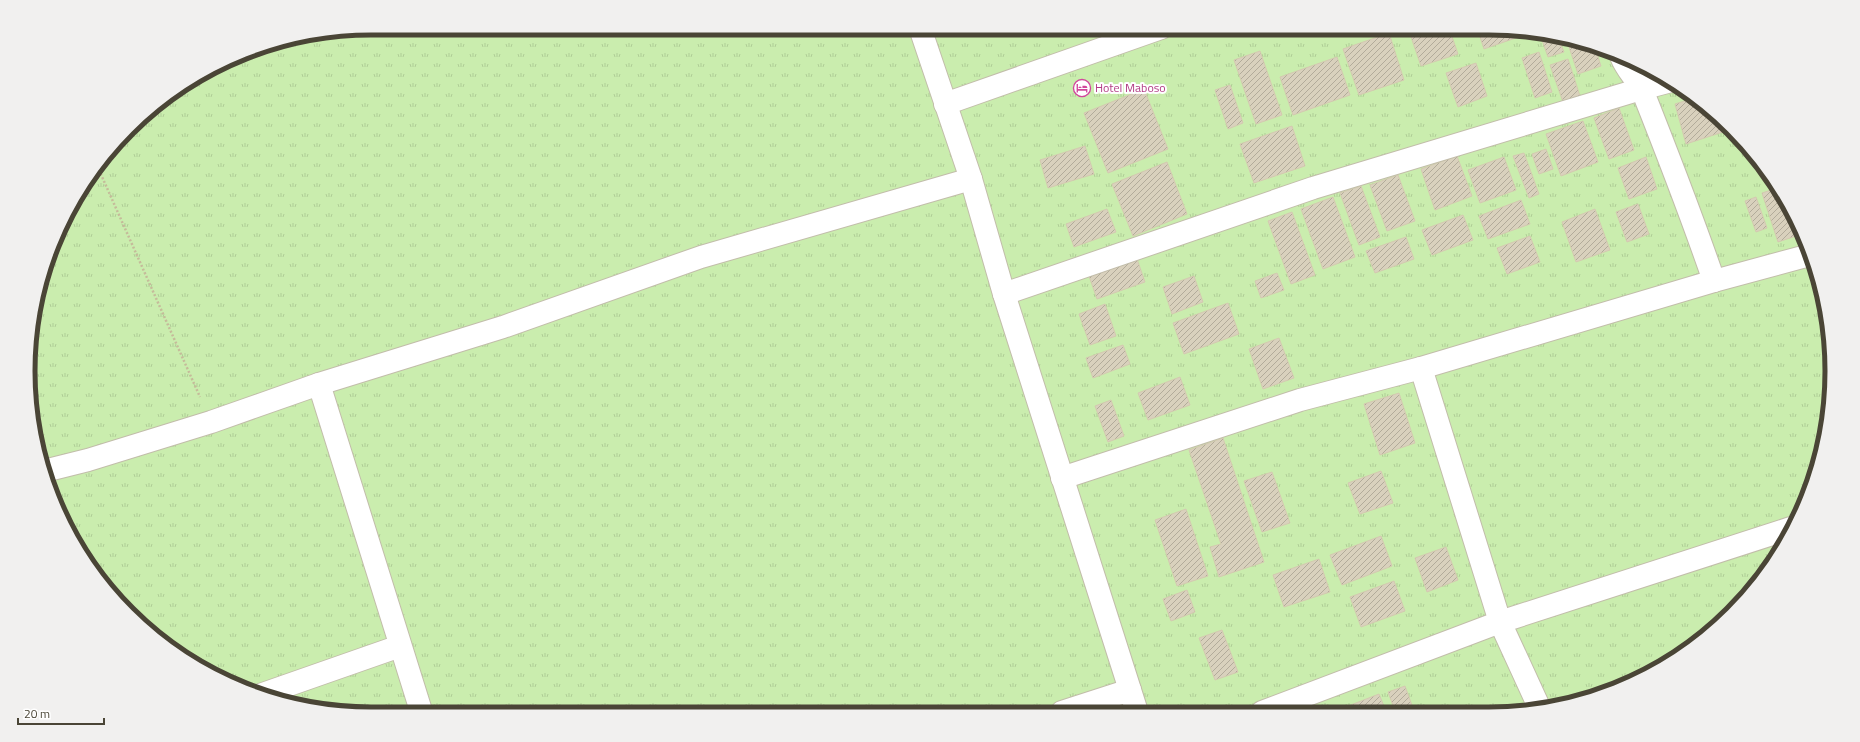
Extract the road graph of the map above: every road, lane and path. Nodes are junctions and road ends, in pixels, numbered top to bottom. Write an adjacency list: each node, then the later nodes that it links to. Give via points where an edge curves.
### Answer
1 (922, 35): 6 (street)
2 (1141, 35): 6 (street)
3 (1624, 64): 5 (street)
4 (1662, 83): 5 (street)
5 (1641, 88): 10 (street, via 1675,170); 11 (street, via 1313,188)
6 (945, 104): 8 (street)
7 (100, 172): 14 (path)
8 (971, 179): 11 (street); 13 (street, via 701,257 503,327)
9 (1805, 256): 10 (street)
10 (1714, 281): 12 (street)
11 (1004, 294): 16 (street)
12 (1421, 368): 16 (street, via 1300,400); 18 (street)
13 (319, 384): 14 (street); 19 (street)
14 (211, 422): 15 (street)
15 (50, 470)
16 (1062, 478): 20 (street)
17 (1785, 530): 18 (street)
18 (1500, 622): 22 (street); 26 (street)
19 (400, 646): 21 (street); 23 (street)
20 (1130, 690): 24 (street); 25 (street)
21 (270, 691)
22 (1537, 703)
23 (420, 707)
24 (1077, 707)
25 (1135, 707)
26 (1275, 707)

